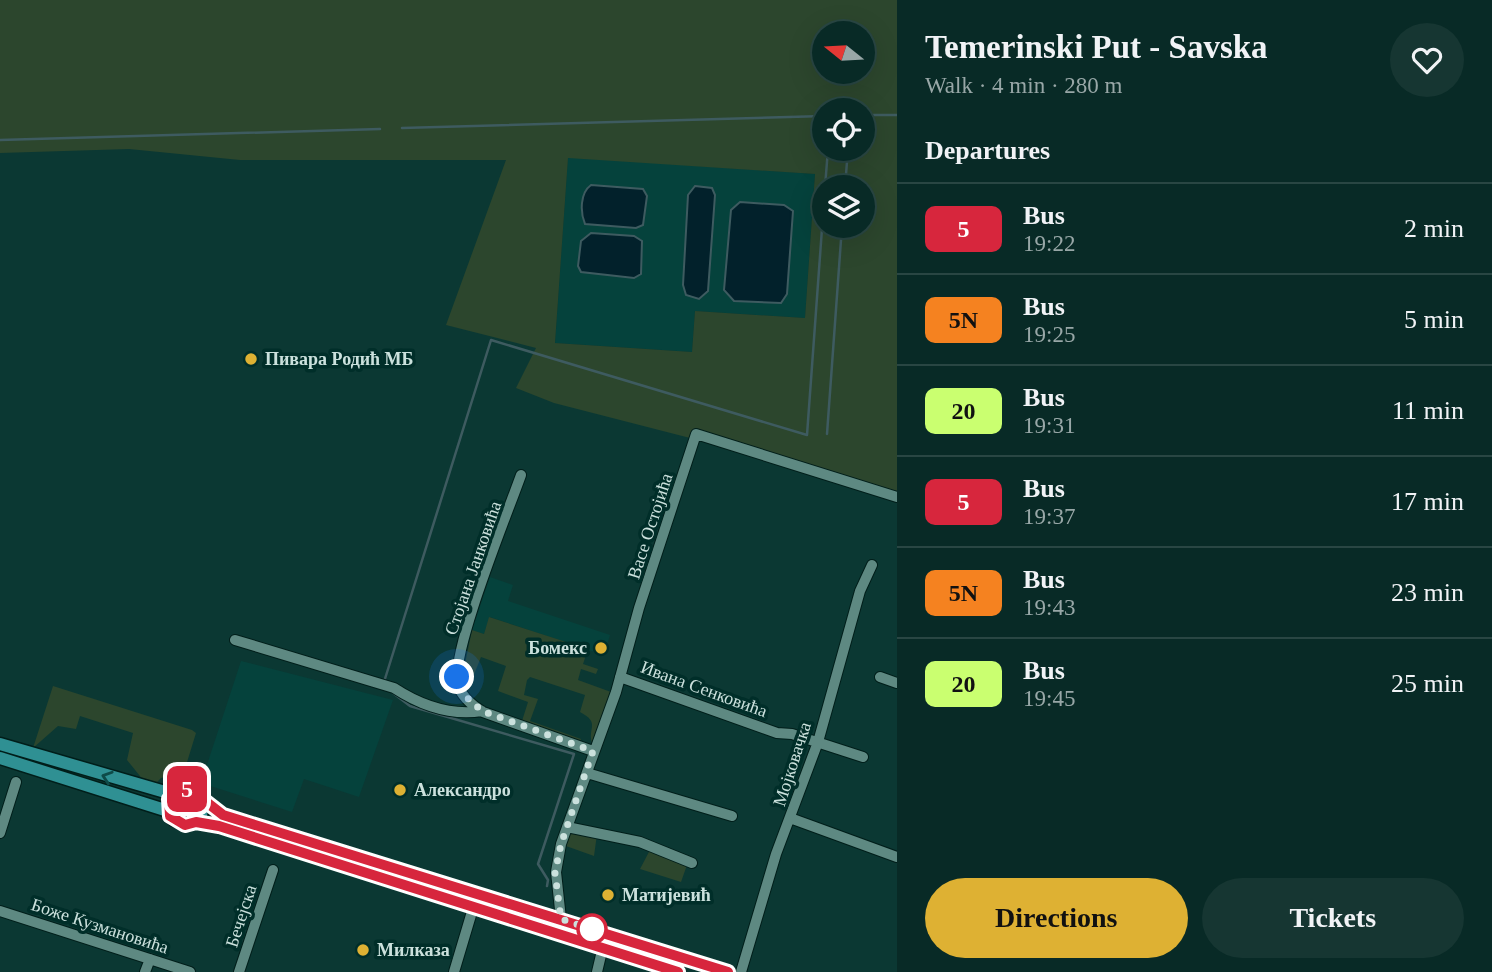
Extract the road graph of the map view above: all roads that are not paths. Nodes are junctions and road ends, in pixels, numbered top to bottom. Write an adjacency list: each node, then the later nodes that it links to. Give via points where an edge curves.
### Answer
1 (521, 475): 8 (street, Стојана Јанковића, via 474,604 459,662 458,686)
2 (897, 497): 5 (street, Васе Остојића, via 696,434)
3 (872, 565): 9 (street, Мојковачка, via 860,591)
4 (235, 640): 8 (street, via 388,687 416,703)
5 (620, 677): 9 (street, Ивана Сенковића, via 777,733); 11 (street, Васе Остојића)
6 (880, 677): 7 (street)
7 (897, 682)
8 (482, 711): 11 (street, Стојана Јанковића)
9 (818, 742): 12 (street, Ивана Сенковића); 20 (street, Мојковачка)
10 (0, 744): 16 (main road, one-way to 10)
11 (593, 751): 14 (street, Васе Остојића)
12 (863, 757)
13 (0, 758): 18 (main road)
14 (587, 773): 19 (street); 22 (street, Васе Остојића)
15 (16, 782): 23 (street)
16 (172, 794): 17 (main road, via 188,789); 18 (main road)
17 (204, 802): 21 (main road); 29 (main road, via 223,815)
18 (168, 811): 21 (main road, via 179,823)
19 (732, 816)
20 (790, 818): 24 (street); 40 (street, Мојковачка)
21 (196, 822): 27 (main road)
22 (567, 827): 25 (street, via 640,842); 29 (street, Васе Остојића, via 555,873)
23 (0, 833)
24 (897, 857)
25 (692, 863)
26 (273, 870): 35 (street, Бечејска)
27 (474, 905): 31 (main road); 36 (street)
28 (0, 911): 32 (street, Боже Кузмановића)
29 (561, 919): 30 (main road)
30 (606, 934): 31 (street); 39 (main road)
31 (602, 947): 37 (street); 38 (main road)
32 (150, 959): 33 (street); 34 (street, Боже Кузмановића)
33 (145, 972)
34 (190, 972)
35 (239, 972)
36 (453, 972)
37 (597, 972)
38 (678, 972)
39 (728, 972)
40 (741, 972)

